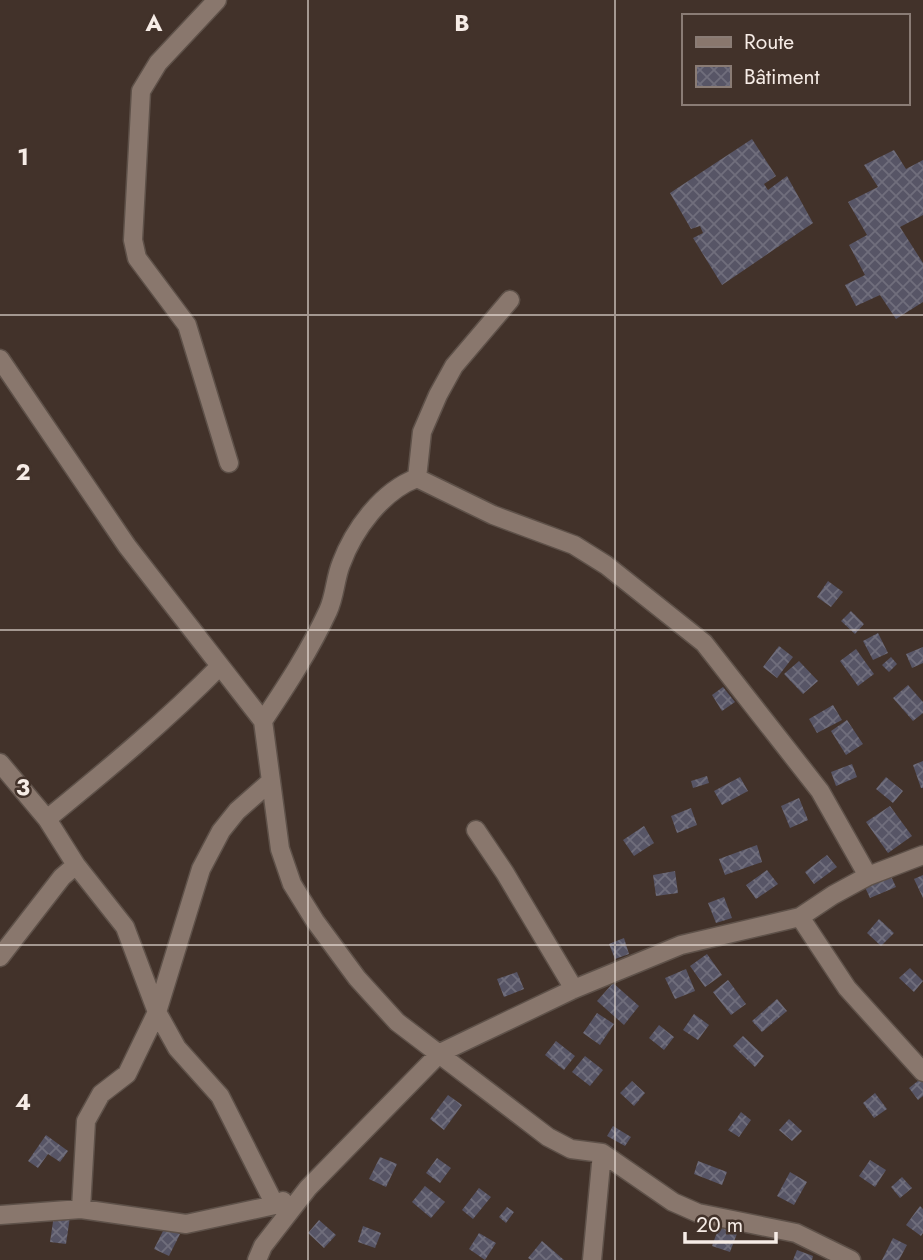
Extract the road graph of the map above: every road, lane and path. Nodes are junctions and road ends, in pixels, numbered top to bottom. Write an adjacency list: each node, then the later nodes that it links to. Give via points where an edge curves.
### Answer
1 (217, 0): 4 (street, via 158,63 141,91 133,240 137,258 187,325)
2 (510, 300): 5 (street, via 443,385 422,432)
3 (0, 359): 6 (street, via 127,546)
4 (229, 463)
5 (417, 478): 7 (street, via 400,484 374,509 353,540 340,565 330,607 302,664); 14 (street, via 493,515 574,545 704,643 820,790)
6 (220, 666): 7 (street); 10 (street, via 183,704)
7 (262, 721): 9 (street)
8 (0, 763): 10 (street)
9 (270, 782): 18 (street, via 221,831 201,869); 19 (street, via 280,849 292,884 309,912 357,978 397,1022)
10 (47, 819): 13 (street)
11 (476, 830): 17 (street)
12 (923, 855): 14 (street)
13 (76, 865): 16 (street); 18 (street, via 125,928)
14 (868, 876): 15 (street)
15 (800, 917): 17 (street, via 681,945); 20 (street, via 847,988)
16 (0, 957)
17 (574, 989): 19 (street)
18 (157, 1012): 23 (street, via 177,1048 220,1096); 24 (street, via 127,1074 101,1094 86,1121)
19 (440, 1053): 21 (street, via 548,1137 571,1149); 22 (street)
20 (923, 1072)
21 (602, 1153): 27 (street); 28 (street, via 673,1202 698,1213 796,1233)
22 (308, 1188): 23 (street); 26 (street)
23 (275, 1205): 24 (street, via 187,1224)
24 (81, 1209): 25 (street)
25 (0, 1215)
26 (257, 1260)
27 (592, 1260)
28 (850, 1260)

